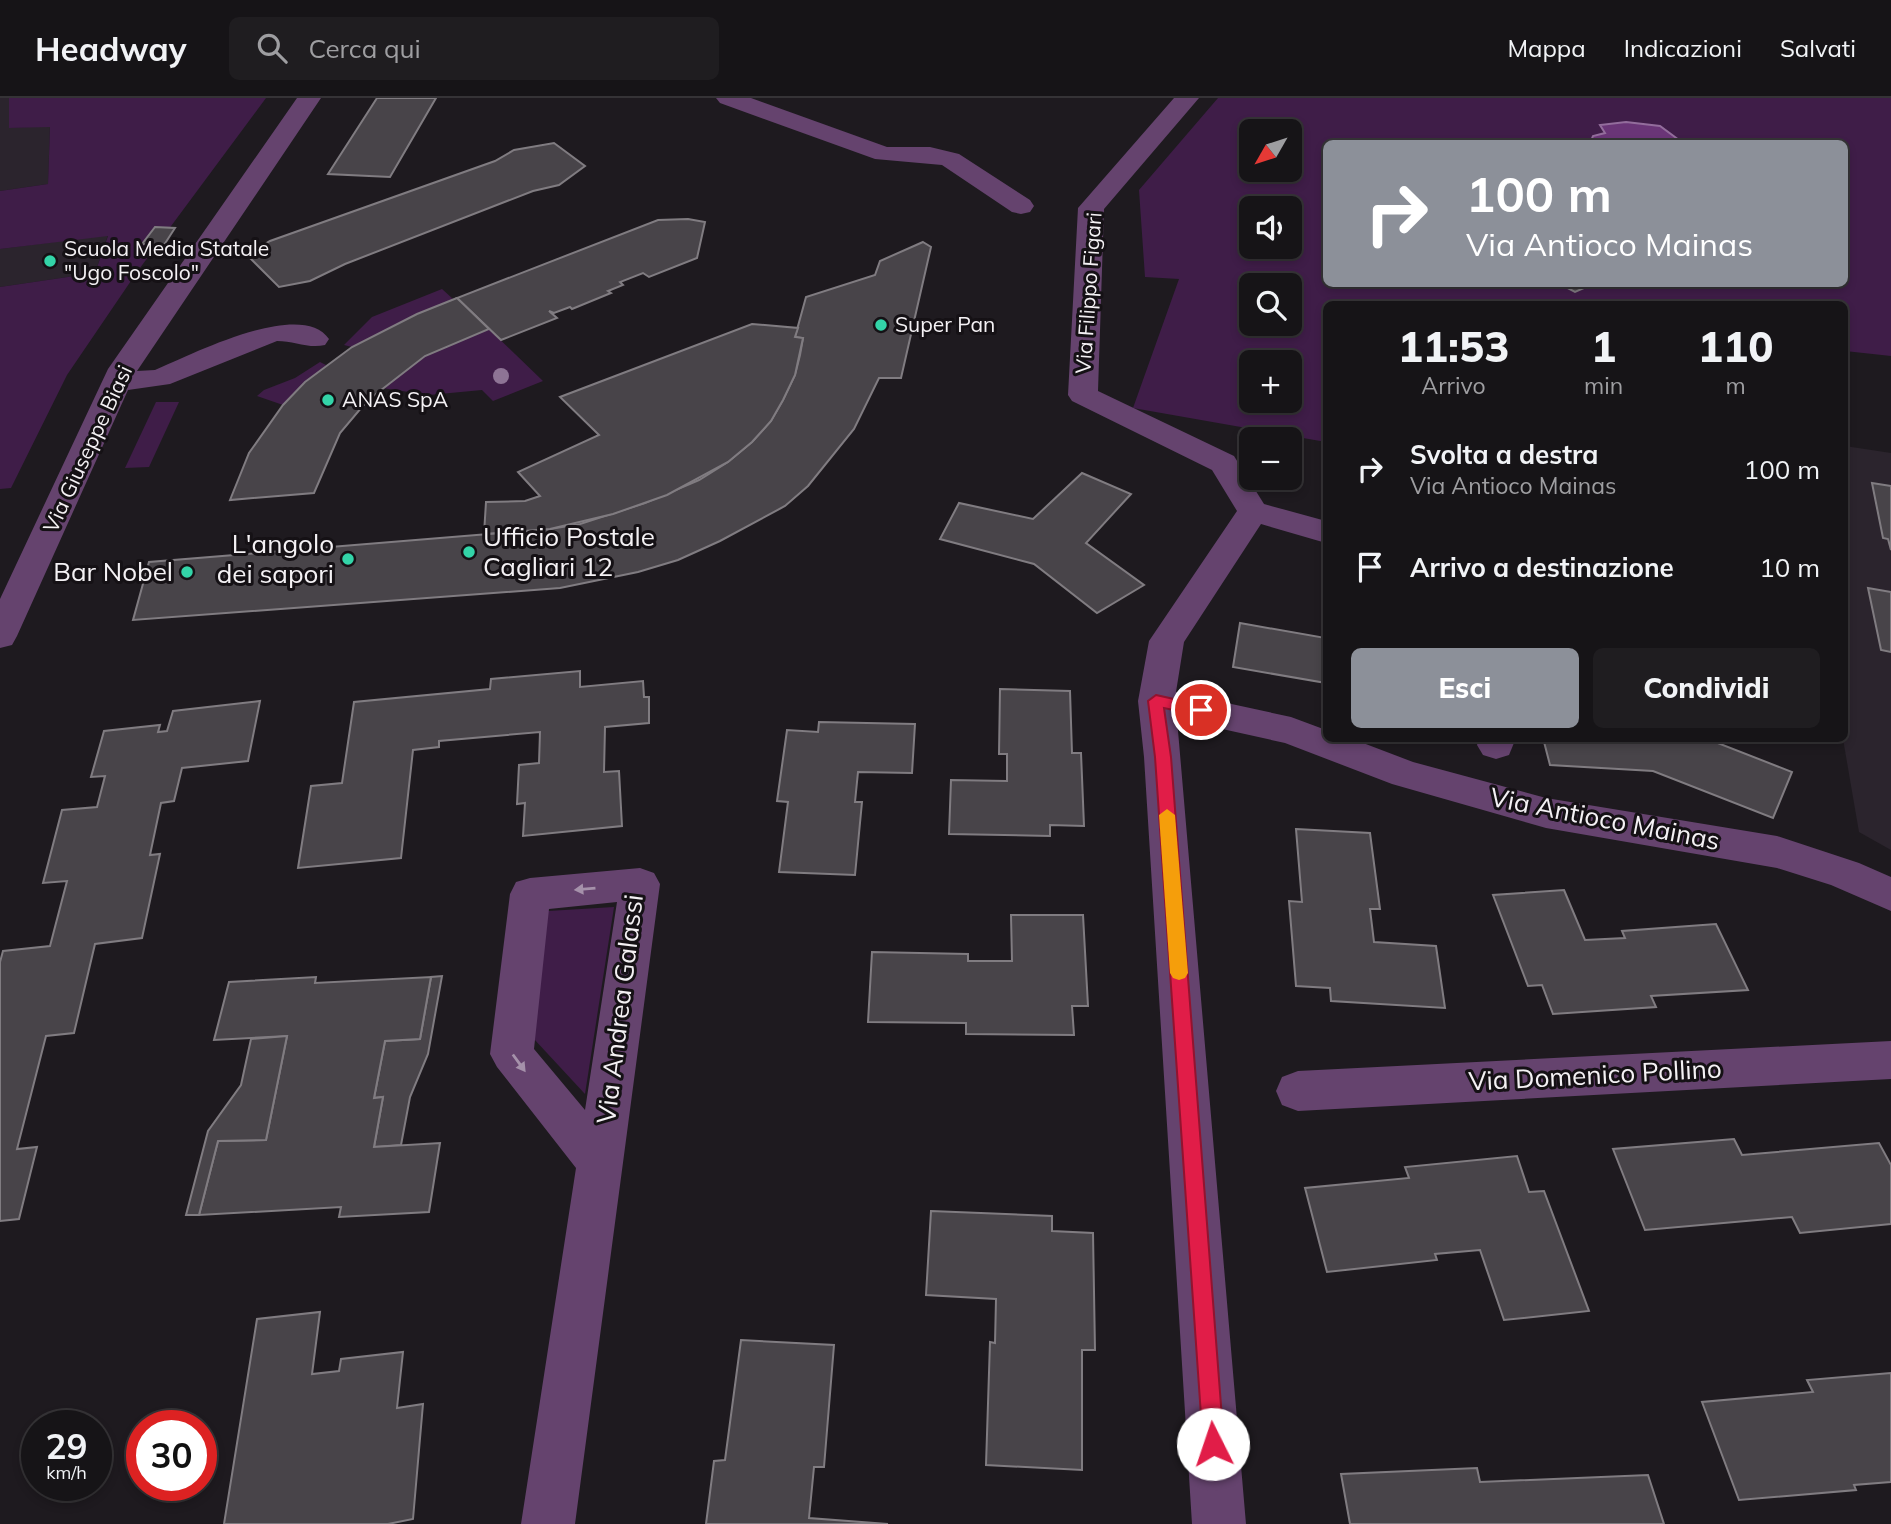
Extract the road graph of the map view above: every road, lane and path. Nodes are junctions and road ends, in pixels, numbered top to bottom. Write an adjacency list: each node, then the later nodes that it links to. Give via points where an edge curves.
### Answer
1 (309, 98): 6 (street, Via Giuseppe Biasi)
2 (728, 98): 4 (street, via 884,154 950,159)
3 (1187, 98): 7 (street, Via Filippo Figari, via 1091,208 1083,395 1223,463)
4 (1021, 206)
5 (315, 339): 6 (street, via 295,332 273,333 160,378)
6 (118, 382): 9 (street, Via Giuseppe Biasi)
7 (1253, 511): 8 (street); 10 (street, via 1167,641)
8 (1323, 531)
9 (0, 636)
10 (1156, 701): 11 (street, Via Antioco Mainas, via 1292,731 1405,774 1546,813 1777,852); 16 (street)
11 (1891, 895)
12 (1891, 1060): 13 (street, Via Domenico Pollino)
13 (1298, 1091)
14 (601, 1164): 14 (street, Via Andrea Galassi, one-way to 14, via 625,991 640,884 530,894 512,1054); 15 (street, Via Andrea Galassi)
15 (548, 1524)
16 (1219, 1524)

